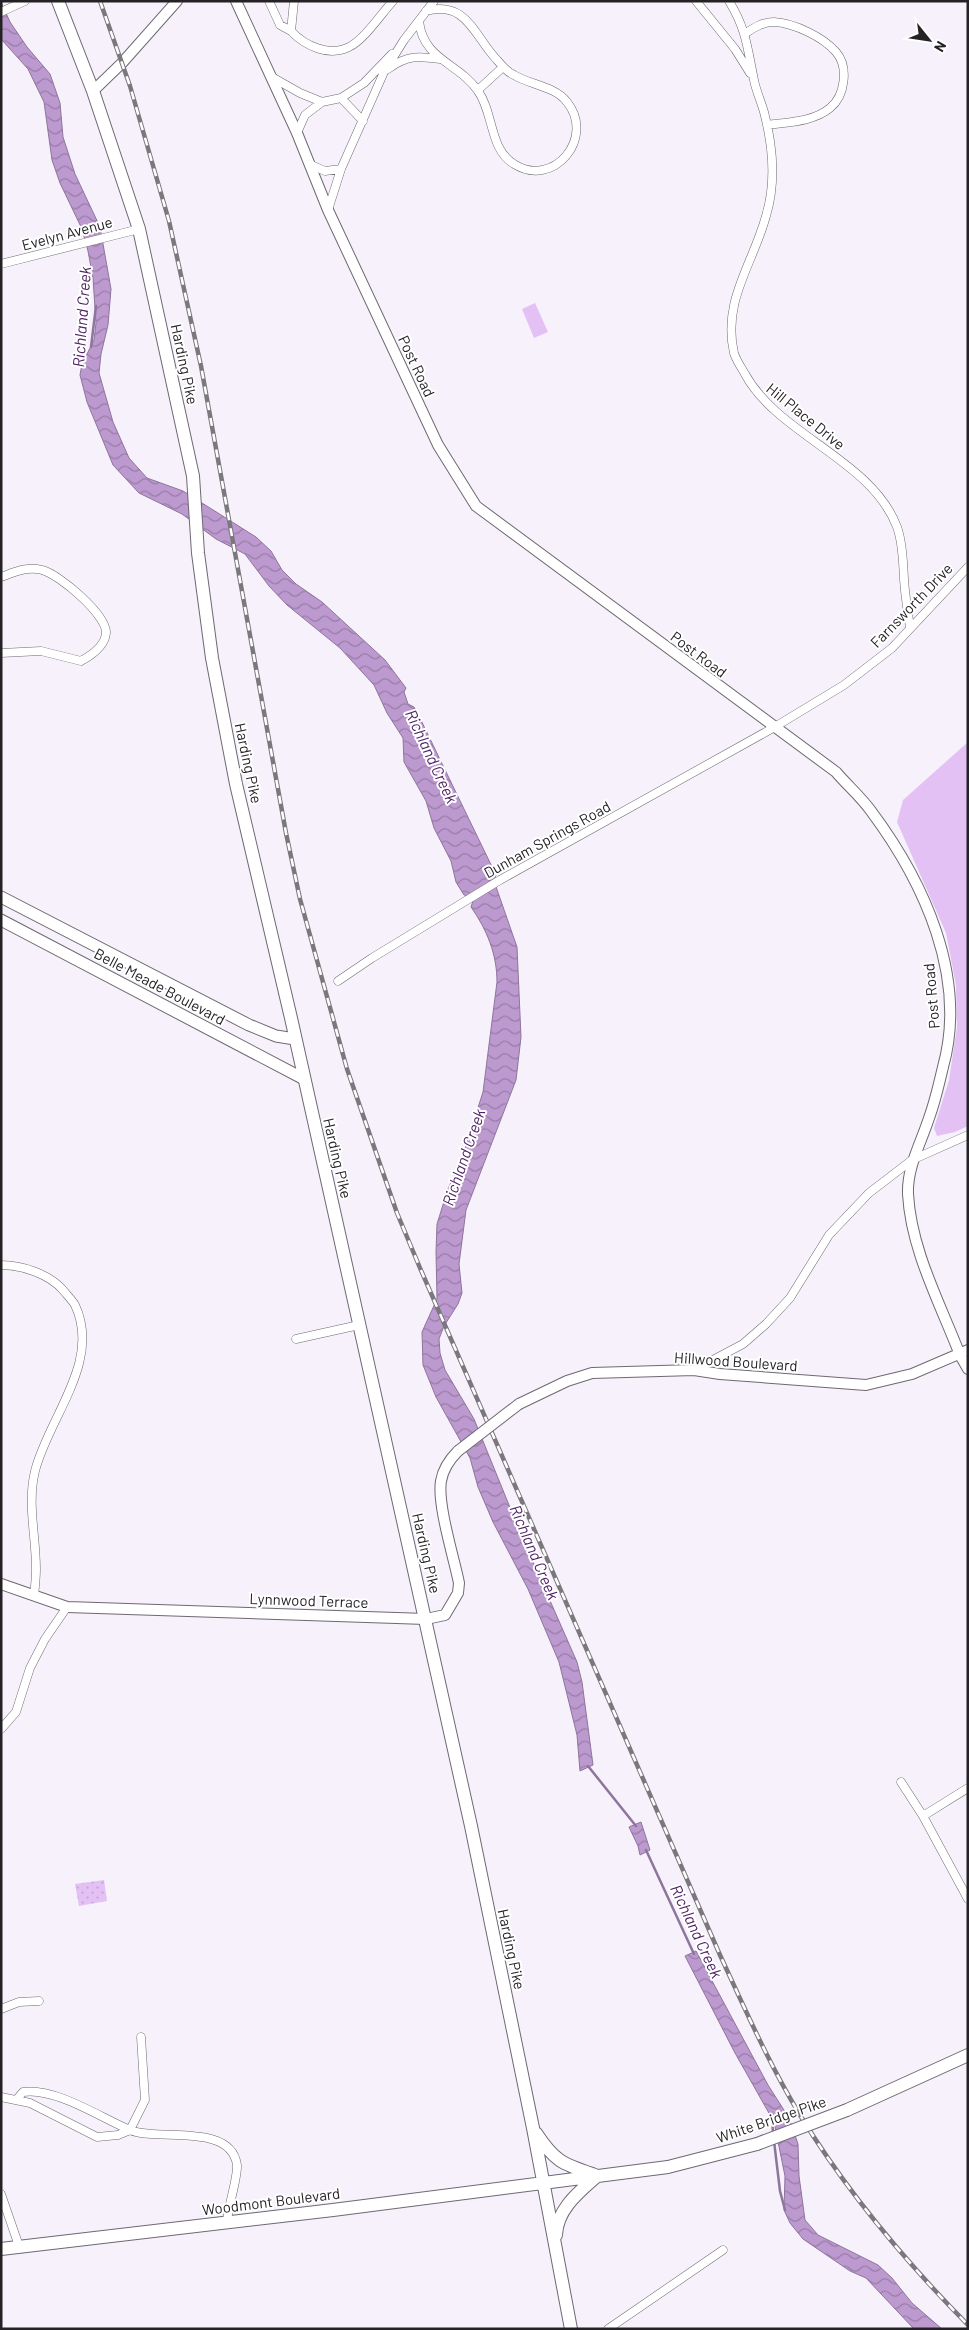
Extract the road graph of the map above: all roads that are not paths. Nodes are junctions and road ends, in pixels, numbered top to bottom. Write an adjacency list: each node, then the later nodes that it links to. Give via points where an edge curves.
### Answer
1 (25, 1): 13 (street)
2 (58, 1): 24 (main road, Harding Pike)
3 (177, 1): 24 (street)
4 (236, 1): 21 (street, Post Road)
5 (269, 1): 15 (street, via 280,24)
6 (294, 1): 15 (street)
7 (393, 1): 15 (street, via 349,47 324,50 300,40)
8 (434, 1): 12 (street)
9 (696, 1): 22 (street, Hill Place Drive, via 736,49)
10 (729, 1): 16 (street, Hill Place Drive)
11 (452, 6): 12 (street); 19 (street)
12 (426, 11): 14 (street)
13 (1, 12)
14 (419, 21): 17 (street); 18 (street, via 420,35)
15 (291, 31)
16 (746, 33): 22 (street, Hill Place Drive); 28 (street, via 765,23 791,26 823,41 836,52 842,65 843,86 830,108 813,117)
17 (404, 40): 20 (street); 25 (street, via 364,83)
18 (440, 59): 20 (street, via 419,56 401,60); 23 (street)
19 (503, 67): 23 (street); 23 (street, via 514,76 560,95 571,106 577,132 565,159 542,170 514,164 500,150)
20 (384, 72): 27 (street)
21 (270, 76): 26 (street, via 300,94); 29 (street, Post Road)
22 (754, 82): 28 (street, Hill Place Drive)
23 (478, 90)
24 (93, 91): 33 (main road, Harding Pike)
25 (341, 98): 26 (street); 27 (street)
26 (322, 102): 29 (street, via 305,115)
27 (363, 121): 31 (street)
28 (767, 125): 37 (street, Hill Place Drive, via 771,145 772,192 756,248 737,293 730,324 735,355 754,391 867,484 884,502 898,527)
29 (297, 133): 30 (street, Post Road)
30 (309, 164): 31 (street, via 325,171); 32 (street, Post Road)
31 (341, 169): 32 (street)
32 (328, 210): 39 (street, Post Road, via 438,445 476,506)
33 (139, 229): 34 (street, Evelyn Avenue); 49 (main road, Harding Pike, via 193,476 198,553 212,658 236,784)
34 (1, 264)
35 (968, 567): 37 (street, Farnsworth Drive)
36 (1, 577): 38 (street, via 28,568 52,573 75,590 104,624 106,632 104,642 82,661 41,651)
37 (910, 628): 39 (street, Farnsworth Drive, via 892,648 843,686)
38 (1, 653)
39 (773, 728): 45 (street, Dunham Springs Road, via 500,880); 52 (street, Post Road, via 836,772 871,810 905,860 937,930 947,979 951,1023 929,1118)
40 (1, 897): 41 (main road, Belle Meade Boulevard)
41 (34, 914): 43 (main road); 44 (main road, Belle Meade Boulevard)
42 (1, 920): 43 (main road, Belle Meade Boulevard)
43 (25, 932): 46 (main road, Belle Meade Boulevard)
44 (134, 965): 46 (main road); 47 (main road, Belle Meade Boulevard)
45 (338, 981)
46 (123, 983): 48 (main road, Belle Meade Boulevard)
47 (201, 1001): 48 (main road); 49 (main road, Belle Meade Boulevard, via 276,1036)
48 (191, 1019): 50 (main road, Belle Meade Boulevard)
49 (295, 1038): 50 (main road, Harding Pike)
50 (304, 1079): 54 (main road, Harding Pike)
51 (968, 1135): 52 (street)
52 (912, 1160): 56 (street, Post Road, via 908,1192 911,1221 921,1257); 58 (street, via 869,1193 829,1235 790,1298 766,1324 744,1344)
53 (1, 1265): 61 (street, via 35,1272 57,1284 75,1305 83,1346 78,1370 44,1442 33,1480 30,1499 36,1570)
54 (359, 1325): 55 (street); 63 (main road, Harding Pike)
55 (296, 1339)
56 (964, 1353): 57 (street, Post Road); 58 (street, Hillwood Boulevard, via 912,1374 866,1385)
57 (968, 1369)
58 (694, 1370): 59 (street, Hillwood Boulevard, bridge, via 592,1373 566,1381 519,1404)
59 (458, 1451): 63 (street, Lynnwood Terrace, via 445,1468 441,1488 458,1593 445,1615)
60 (1, 1584): 61 (street, Lynnwood Terrace)
61 (34, 1596): 62 (street, Lynnwood Terrace)
62 (67, 1607): 63 (street, Lynnwood Terrace); 64 (street, via 45,1638 30,1668 16,1712)
63 (426, 1619): 75 (main road, Harding Pike)
64 (1, 1729)
65 (900, 1782): 67 (street)
66 (968, 1788): 67 (street)
67 (924, 1816): 68 (street)
68 (968, 1899)
69 (40, 2001): 70 (street, via 19,2002)
70 (1, 2009)
71 (141, 2037): 76 (street, via 145,2100)
72 (968, 2055): 77 (main road, White Bridge Pike, bridge, via 848,2110 757,2144 668,2167)
73 (1, 2097): 74 (street)
74 (16, 2099): 76 (street, via 92,2136 118,2136); 76 (street, via 23,2092 48,2094)
75 (533, 2128): 77 (main road, via 557,2160); 78 (main road, Harding Pike)
76 (130, 2130): 80 (street, via 144,2134 199,2136 226,2145 237,2168)
77 (597, 2176): 78 (main road, White Bridge Pike); 82 (main road, via 565,2207 558,2224)
78 (544, 2183): 80 (main road, Woodmont Boulevard); 82 (main road, Harding Pike)
79 (1, 2194): 81 (street)
80 (227, 2222): 81 (main road, Woodmont Boulevard)
81 (19, 2246): 83 (main road, Woodmont Boulevard)
82 (556, 2247): 85 (main road, Harding Pike)
83 (1, 2248)
84 (722, 2250): 86 (street)
85 (571, 2329)
86 (608, 2329)

